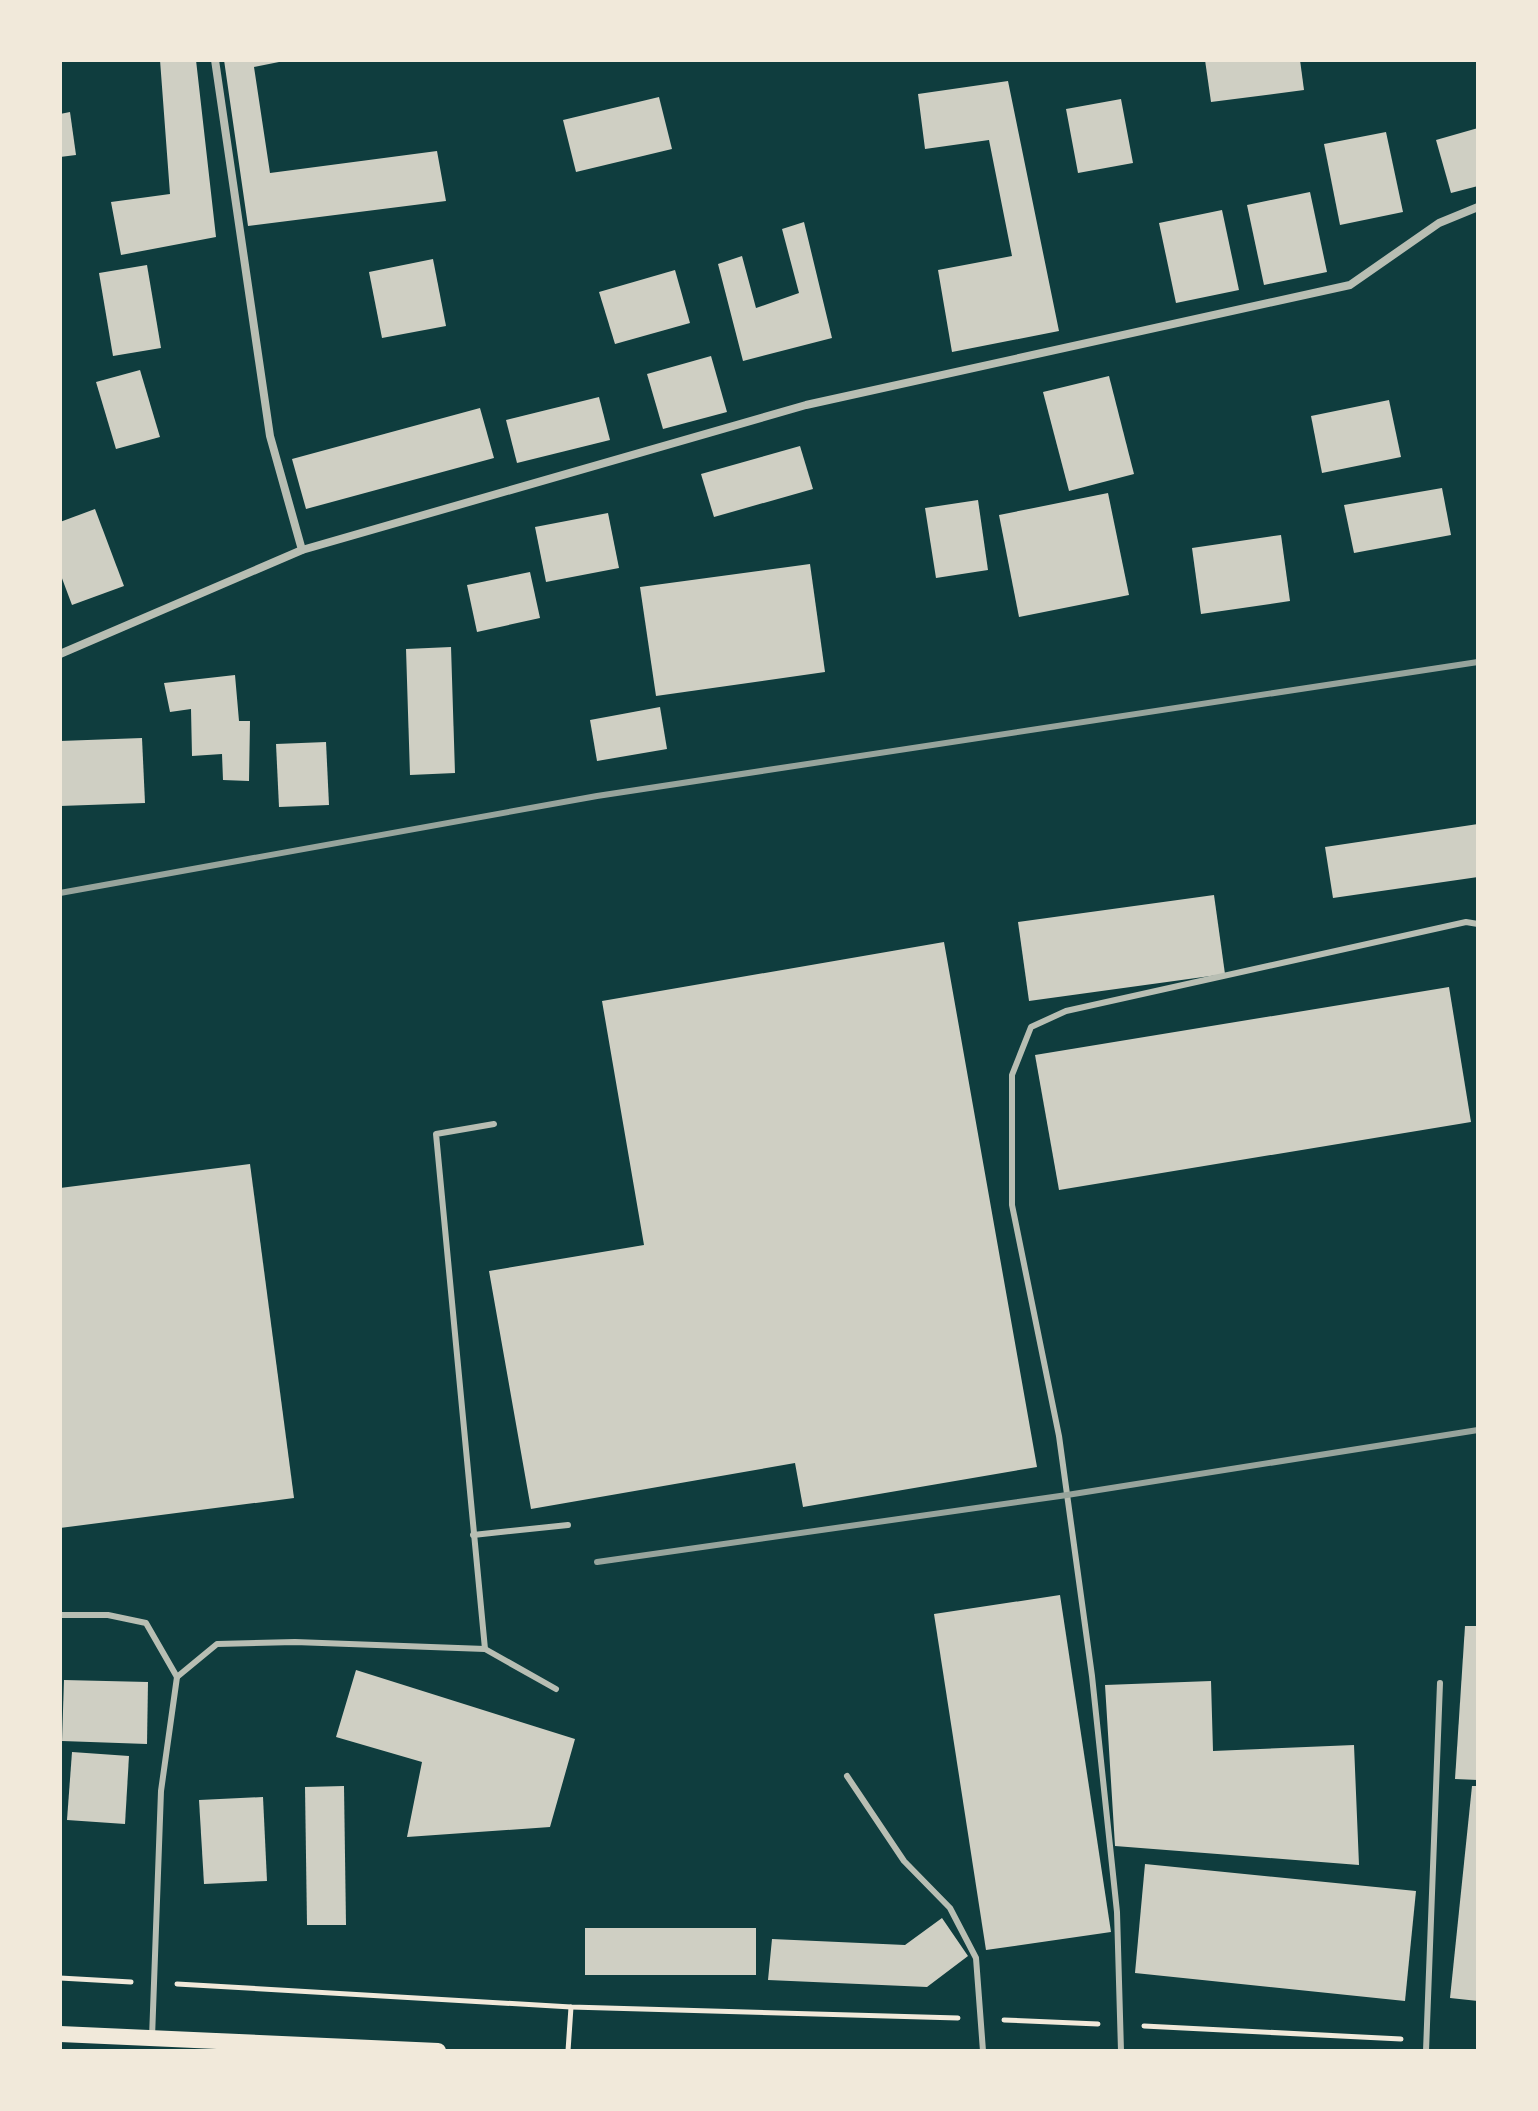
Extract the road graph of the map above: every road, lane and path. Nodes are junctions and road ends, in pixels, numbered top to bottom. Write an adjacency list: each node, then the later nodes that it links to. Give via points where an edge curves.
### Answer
1 (215, 60): 3 (street, via 270,436)
2 (1478, 207): 3 (street, via 1439,223 1350,285 1331,291 806,405)
3 (302, 550): 4 (street)
4 (60, 654)
5 (1478, 924): 19 (lane, via 1466,922 1066,1011 1031,1027 1012,1075 1012,1205 1059,1436 1092,1676 1117,1912)
6 (494, 1124): 8 (lane, via 436,1134)
7 (568, 1525): 8 (lane)
8 (473, 1535): 10 (lane)
9 (60, 1615): 11 (lane, via 108,1615 146,1623)
10 (485, 1649): 11 (lane, via 217,1644); 13 (lane)
11 (177, 1677): 16 (lane, via 161,1791)
12 (1440, 1683): 22 (lane)
13 (556, 1689)
14 (847, 1776): 18 (lane, via 904,1861 950,1908 976,1958)
15 (60, 1978): 16 (path)
16 (155, 1983): 17 (path); 21 (lane)
17 (571, 2007): 18 (path); 25 (path)
18 (981, 2019): 19 (path); 26 (lane)
19 (1120, 2025): 22 (path); 27 (lane)
20 (60, 2034): 21 (main road)
21 (152, 2038): 23 (main road)
22 (1426, 2040): 28 (lane)
23 (190, 2046): 24 (main road)
24 (438, 2051)
25 (568, 2051)
26 (983, 2051)
27 (1121, 2051)
28 (1426, 2051)

